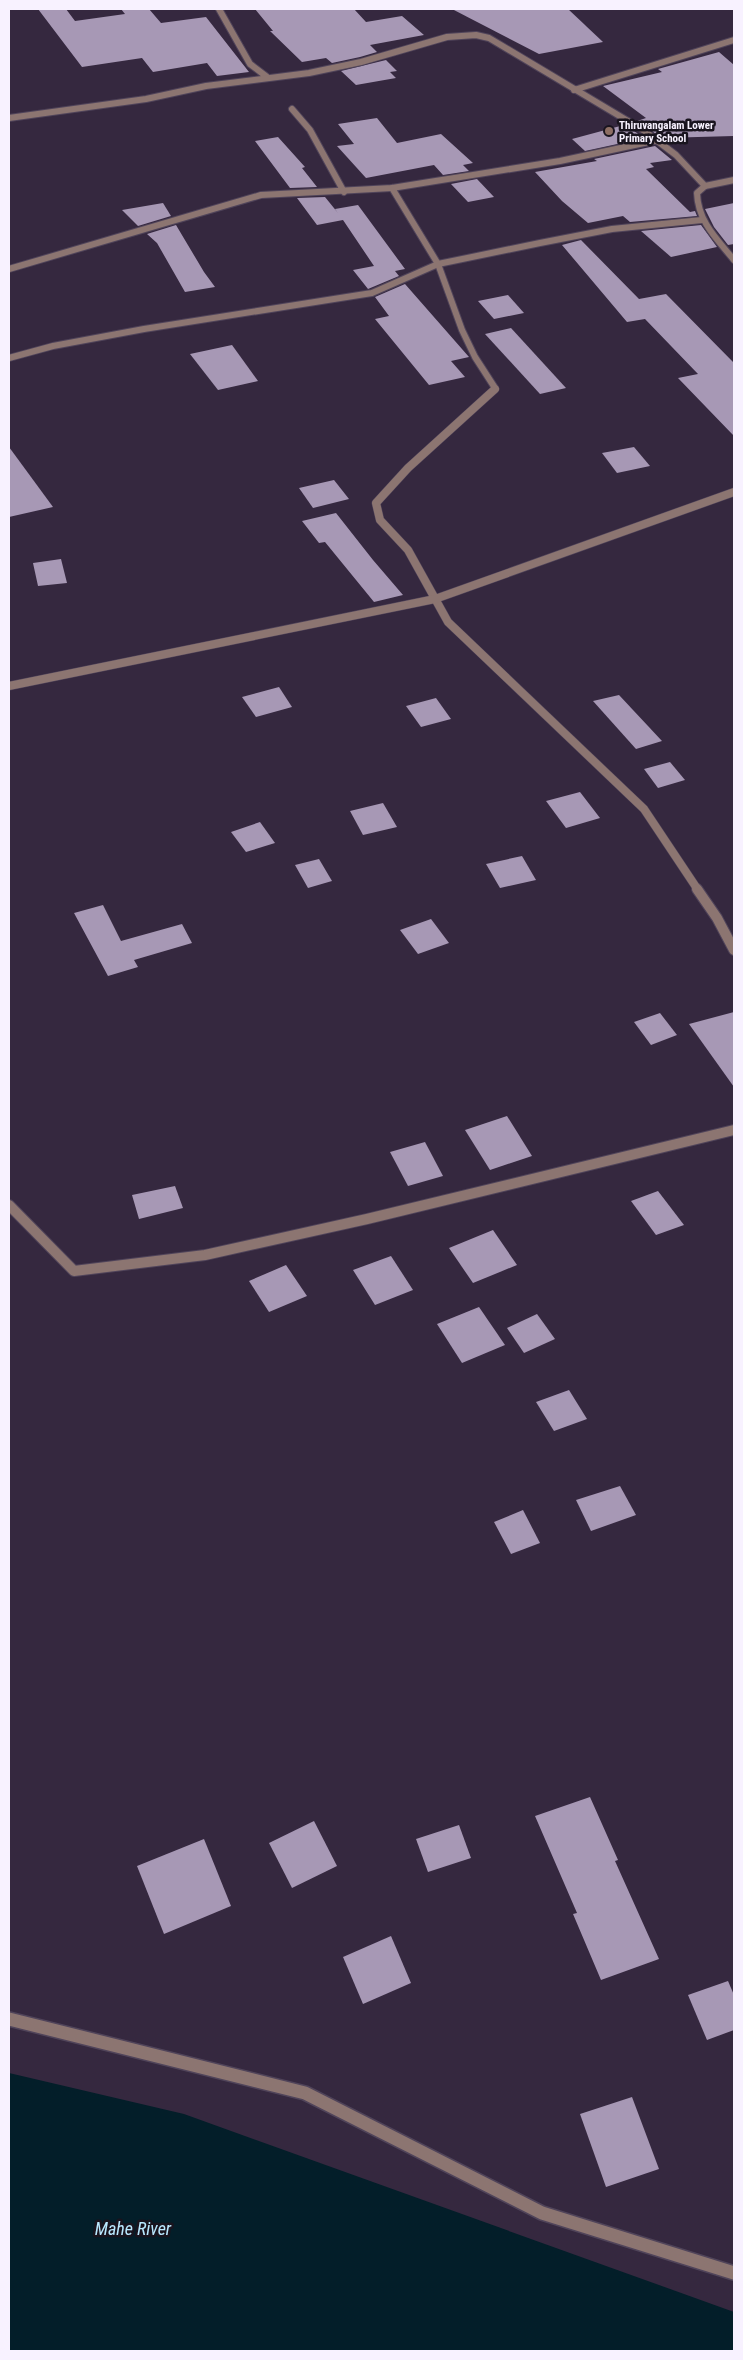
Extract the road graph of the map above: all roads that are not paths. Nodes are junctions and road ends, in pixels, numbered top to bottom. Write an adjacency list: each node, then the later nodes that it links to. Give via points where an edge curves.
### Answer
1 (219, 9): 3 (street, via 250,64)
2 (734, 40): 4 (street)
3 (267, 77): 4 (street, via 309,73 447,37 476,34 489,38); 6 (street, via 146,99)
4 (574, 90): 7 (street)
5 (292, 109): 11 (street, via 310,130)
6 (9, 118)
7 (658, 140): 9 (street); 10 (street, via 560,161)
8 (734, 180): 9 (street)
9 (705, 186): 12 (street, via 697,193)
10 (392, 188): 11 (street); 14 (street)
11 (344, 192): 15 (street, via 261,195)
12 (702, 220): 13 (street); 14 (street, via 612,229)
13 (734, 260)
14 (438, 264): 16 (street, via 372,292 144,329); 18 (street, via 462,330 495,388 376,502 380,520 408,550)
15 (9, 269)
16 (9, 358)
17 (734, 492): 18 (street)
18 (435, 599): 19 (street); 20 (street, via 448,622 644,810 717,918)
19 (9, 686)
20 (734, 950)
21 (734, 1130): 22 (street, via 205,1255 74,1271)
22 (9, 1205)
23 (9, 2019): 24 (street, via 306,2093 542,2213)
24 (734, 2273)

